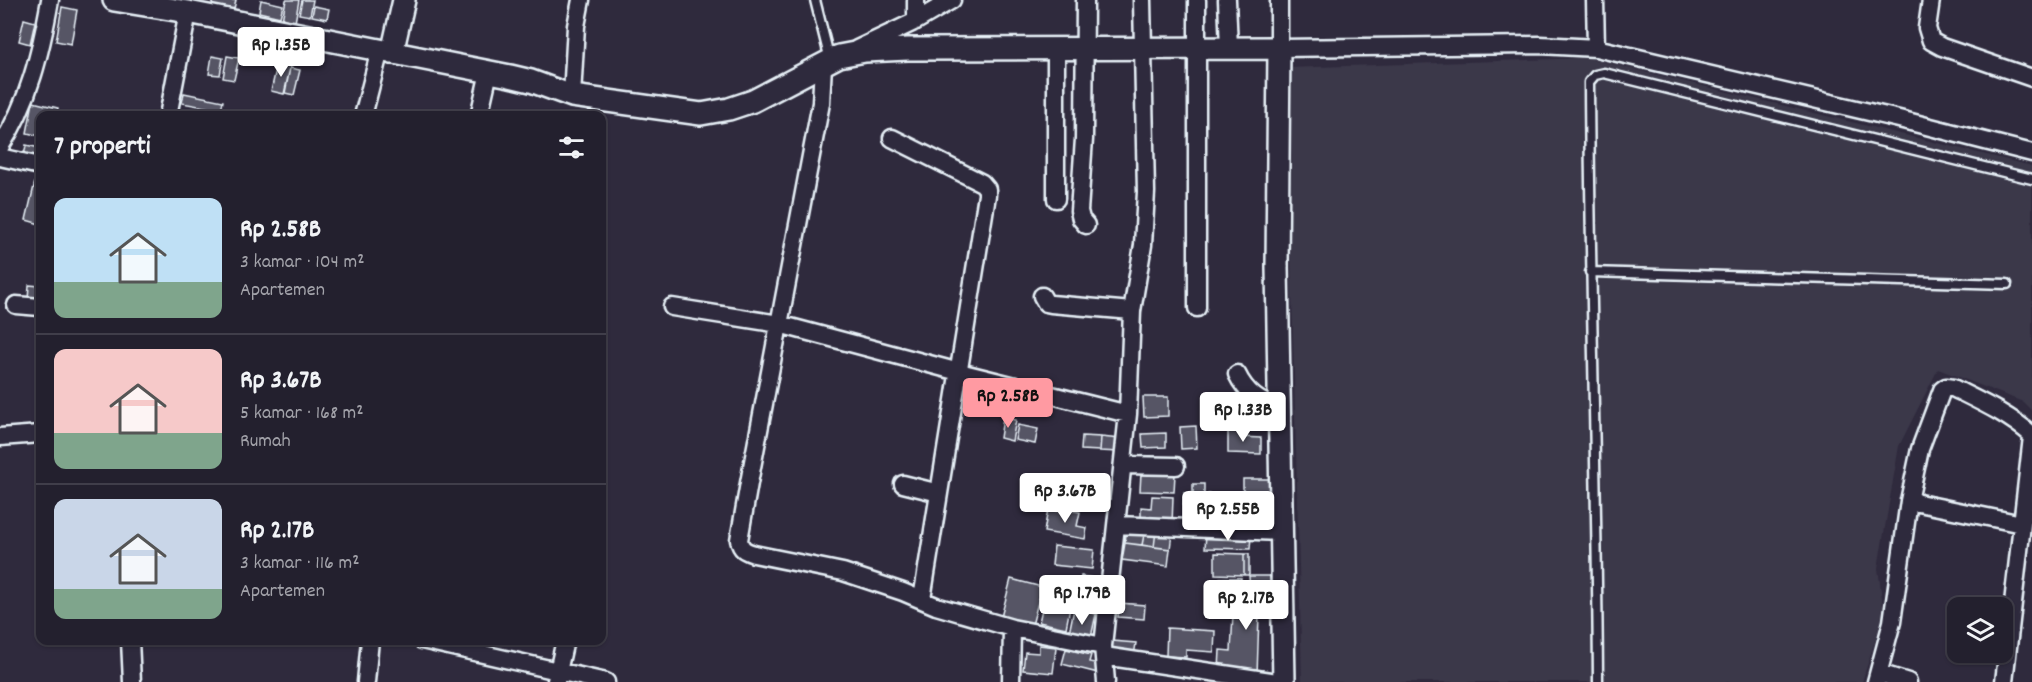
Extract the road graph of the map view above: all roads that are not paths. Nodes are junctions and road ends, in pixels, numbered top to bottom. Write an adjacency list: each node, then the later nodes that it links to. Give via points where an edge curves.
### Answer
1 (50, 0): 34 (street, via 28,93)
2 (114, 0): 15 (street)
3 (404, 0): 24 (street)
4 (581, 0): 29 (street, via 576,26)
5 (815, 0): 26 (lane)
6 (916, 0): 16 (street)
7 (952, 0): 16 (street)
8 (1085, 0): 21 (street)
9 (1142, 0): 22 (street)
10 (1197, 0): 17 (street)
11 (1227, 0): 18 (street)
12 (1279, 0): 19 (street)
13 (1595, 0): 20 (street)
14 (1931, 0): 28 (street, via 1927,28 1931,41)
15 (188, 12): 24 (street); 30 (street)
16 (916, 21): 25 (street)
17 (1198, 48): 18 (street); 22 (street); 47 (street)
18 (1229, 48): 19 (street)
19 (1279, 48): 20 (street); 52 (street)
20 (1596, 48): 35 (street)
21 (1085, 49): 22 (street); 23 (street); 40 (street, via 1079,211)
22 (1143, 49): 48 (street, via 1146,192 1143,245)
23 (1056, 50): 25 (street); 39 (street)
24 (386, 52): 27 (street); 31 (street)
25 (851, 52): 26 (street)
26 (827, 63): 29 (street, via 753,101 701,114); 49 (street)
27 (489, 72): 29 (street); 32 (street)
28 (2032, 78)
29 (580, 98)
30 (169, 111)
31 (365, 111)
32 (480, 111)
33 (891, 138): 50 (street, via 973,178 987,189)
34 (0, 147)
35 (2032, 153)
36 (0, 157): 37 (street)
37 (36, 165)
38 (2032, 179): 41 (lane, via 1604,73 1589,82)
39 (1056, 199)
40 (1086, 225)
41 (1590, 272): 42 (lane); 81 (lane)
42 (2007, 284)
43 (1042, 296): 48 (street, via 1051,304)
44 (16, 305): 45 (street)
45 (36, 307)
46 (672, 307): 49 (street)
47 (1197, 308)
48 (1132, 311): 53 (street)
49 (779, 324): 50 (street); 65 (street, via 748,483 740,546 754,554 843,572)
50 (958, 372): 53 (street); 60 (street)
51 (1237, 374): 52 (street, via 1242,385 1264,405)
52 (1280, 409): 64 (street)
53 (1128, 414): 57 (street)
54 (36, 434): 55 (street)
55 (0, 436)
56 (2032, 436): 61 (street, via 1998,410 1946,387 1920,449); 62 (street)
57 (1123, 465): 58 (street); 63 (street)
58 (1176, 466)
59 (903, 484): 60 (street)
60 (939, 493): 65 (street)
61 (1909, 501): 62 (street); 73 (street, via 1892,622)
62 (2022, 524): 83 (street)
63 (1117, 525): 64 (street); 71 (street)
64 (1282, 532): 80 (street)
65 (922, 599): 66 (street)
66 (1012, 628): 71 (street); 77 (street)
67 (130, 645): 74 (street)
68 (370, 645): 75 (street)
69 (442, 645): 72 (street)
70 (564, 645): 72 (street)
71 (1104, 651): 78 (street); 79 (street)
72 (557, 676): 76 (street)
73 (1877, 678): 82 (street)
74 (132, 682)
75 (366, 682)
76 (606, 682)
77 (1011, 682)
78 (1106, 682)
79 (1277, 682)
80 (1284, 682)
81 (1598, 682)
82 (1908, 682)
83 (2004, 682)

